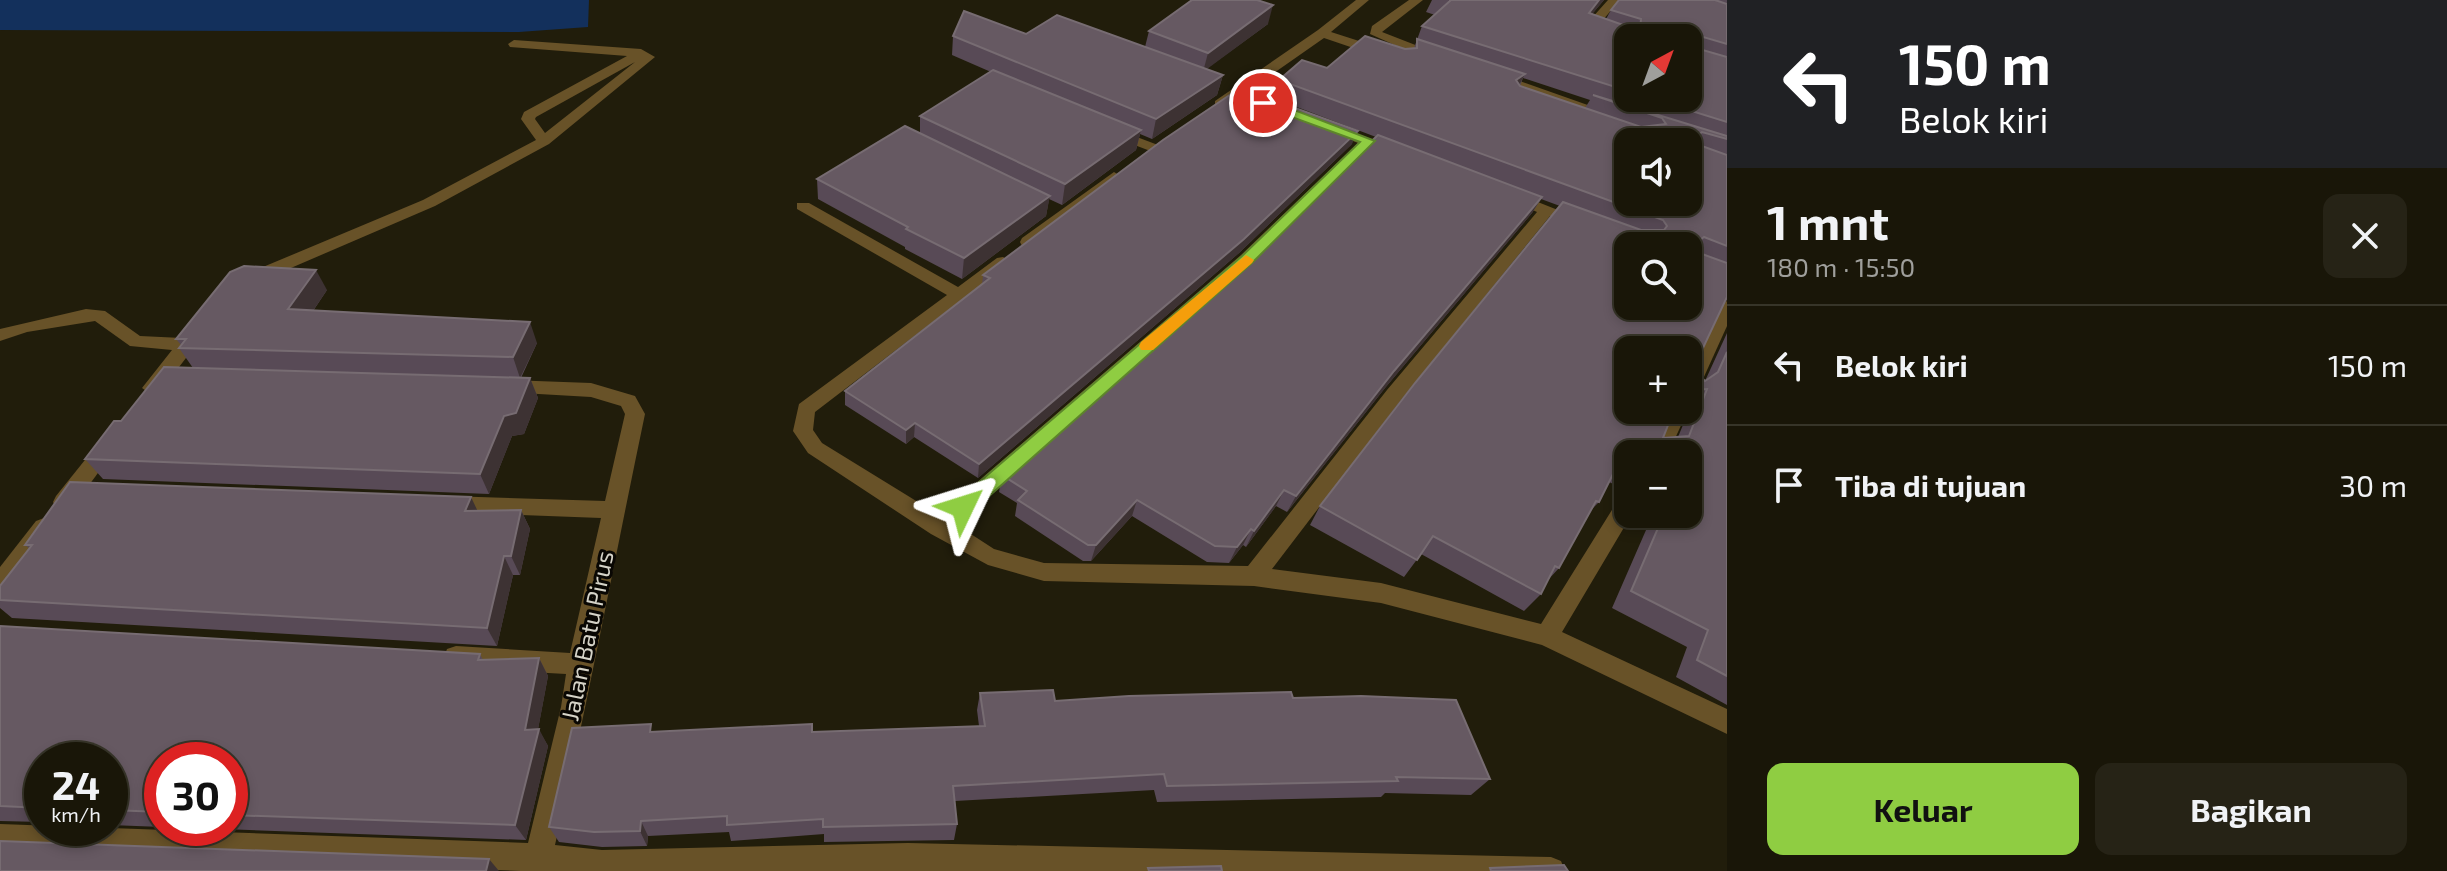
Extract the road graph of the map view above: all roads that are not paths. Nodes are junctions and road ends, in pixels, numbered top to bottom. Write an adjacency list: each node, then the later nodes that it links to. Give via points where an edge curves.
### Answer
1 (1417, 0): 3 (street)
2 (1614, 0): 5 (street, via 1588,29)
3 (1376, 7): 4 (street); 8 (street, via 1376,34)
4 (1322, 33): 9 (street); 11 (street)
5 (1614, 37)
6 (514, 44): 7 (street)
7 (641, 53): 15 (street, via 649,57); 15 (street, via 529,115)
8 (1447, 61)
9 (1434, 71)
10 (1489, 82): 14 (street)
11 (1201, 117)
12 (1310, 120): 16 (street)
13 (1094, 124): 23 (street, via 1159,144 1056,211)
14 (1619, 126)
15 (544, 141): 22 (street, via 429,203)
16 (1368, 141): 17 (street); 39 (street, via 1247,259)
17 (1413, 158)
18 (1502, 192): 20 (street)
19 (803, 206): 23 (street)
20 (1547, 210): 21 (street); 40 (street)
21 (1601, 230)
22 (235, 286)
23 (960, 295): 39 (street, via 806,409 803,431 815,448)
24 (1727, 307): 28 (street)
25 (206, 321): 27 (street)
26 (0, 335): 27 (street, via 62,318 99,315 127,338)
27 (178, 345): 29 (street)
28 (1702, 360)
29 (161, 377): 30 (street); 32 (street)
30 (193, 378)
31 (496, 387): 37 (street, Jalan Batu Pirus, via 591,390 628,401 635,414)
32 (143, 399)
33 (117, 434): 34 (street)
34 (73, 490): 35 (street); 41 (street)
35 (104, 492)
36 (423, 503): 37 (street)
37 (615, 510): 44 (street, Jalan Batu Pirus)
38 (1614, 526): 42 (street)
39 (939, 528): 40 (street, via 988,556 1044,572)
40 (1254, 576): 42 (street, via 1381,593)
41 (0, 584)
42 (1547, 636): 45 (street)
43 (439, 656): 44 (street)
44 (580, 664): 47 (street, Jalan Batu Pirus)
45 (1727, 722)
46 (0, 838): 47 (street)
47 (537, 864): 48 (street)
48 (908, 864): 49 (street)
49 (1551, 871)

